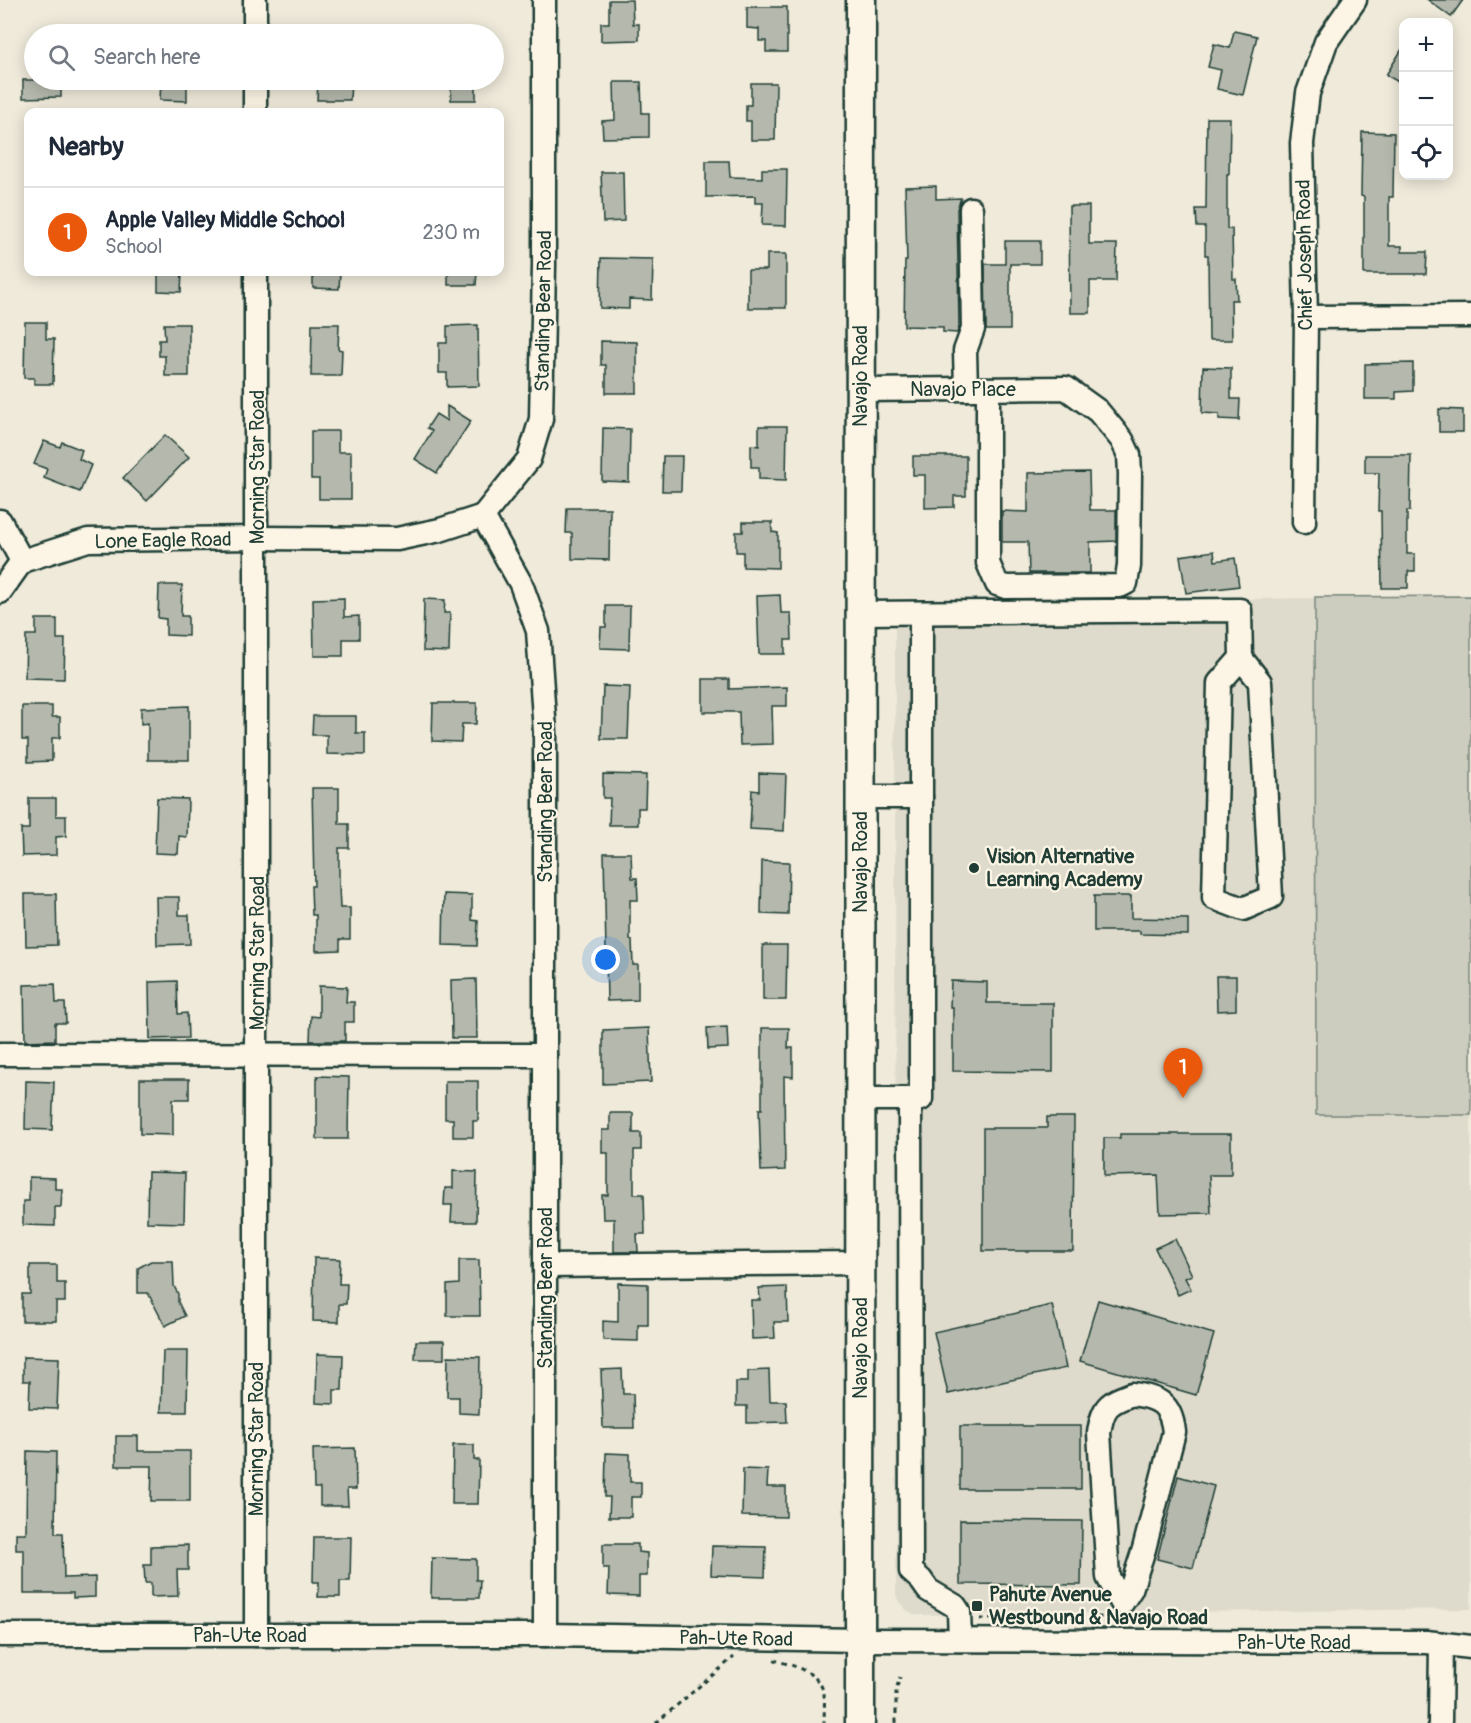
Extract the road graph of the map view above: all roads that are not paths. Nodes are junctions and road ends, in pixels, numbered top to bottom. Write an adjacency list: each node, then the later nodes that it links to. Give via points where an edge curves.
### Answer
1 (255, 0): 5 (street)
2 (544, 0): 15 (street, Standing Bear Road, via 541,419 530,459)
3 (861, 0): 14 (main road, Navajo Road)
4 (1355, 0): 11 (street, Chief Joseph Road, via 1326,42 1308,93 1302,143)
5 (255, 24)
6 (255, 90): 7 (street)
7 (255, 108)
8 (971, 209): 12 (street, via 973,329 965,351)
9 (256, 276): 18 (street, Morning Star Road)
10 (1471, 316): 11 (street)
11 (1306, 318): 17 (street, Chief Joseph Road)
12 (966, 389): 13 (street, Navajo Place); 14 (street, Navajo Place)
13 (988, 389): 13 (street, Navajo Place, via 1066,388 1098,411 1122,440 1129,455 1130,474 1126,583 997,584 988,563)
14 (860, 390): 21 (main road, Navajo Road)
15 (483, 516): 18 (street, Lone Eagle Road, via 397,539); 28 (street, Standing Bear Road, via 521,584 538,631 545,732)
16 (0, 521): 19 (street)
17 (1304, 522)
18 (257, 538): 19 (street, Lone Eagle Road, via 88,540); 27 (street, Morning Star Road)
19 (22, 561): 20 (street)
20 (0, 592)
21 (860, 613): 22 (street); 24 (main road, Navajo Road)
22 (921, 613): 23 (street, via 1240,610); 25 (street)
23 (1241, 658): 23 (street, via 1219,683 1214,898 1243,909 1271,897 1260,682)
24 (860, 797): 25 (street); 29 (main road, Navajo Road)
25 (921, 797): 30 (street, via 921,1099)
26 (0, 1054): 27 (street)
27 (256, 1054): 28 (street); 36 (street, Morning Star Road)
28 (545, 1055): 32 (street, Standing Bear Road)
29 (860, 1099): 30 (street); 31 (main road, Navajo Road)
30 (910, 1099): 34 (street, via 911,1571 928,1590 955,1606)
31 (860, 1263): 32 (street); 38 (main road, Navajo Road)
32 (545, 1266): 37 (street, Standing Bear Road)
33 (1122, 1610): 33 (street, via 1144,1549 1174,1432 1166,1405 1150,1396 1132,1394 1111,1401 1102,1414 1099,1432 1108,1577); 39 (street)
34 (959, 1630): 38 (street, Pah-Ute Road); 39 (street, Pah-Ute Road)
35 (0, 1635): 36 (street, Pah-Ute Road)
36 (256, 1635): 37 (street, Pah-Ute Road)
37 (545, 1635): 38 (street, Pah-Ute Road)
38 (860, 1640): 42 (main road, Navajo Road)
39 (1125, 1641): 40 (street, Pah-Ute Road)
40 (1441, 1644): 41 (street, Pah-Ute Road); 43 (street)
41 (1471, 1647)
42 (860, 1723)
43 (1440, 1723)

